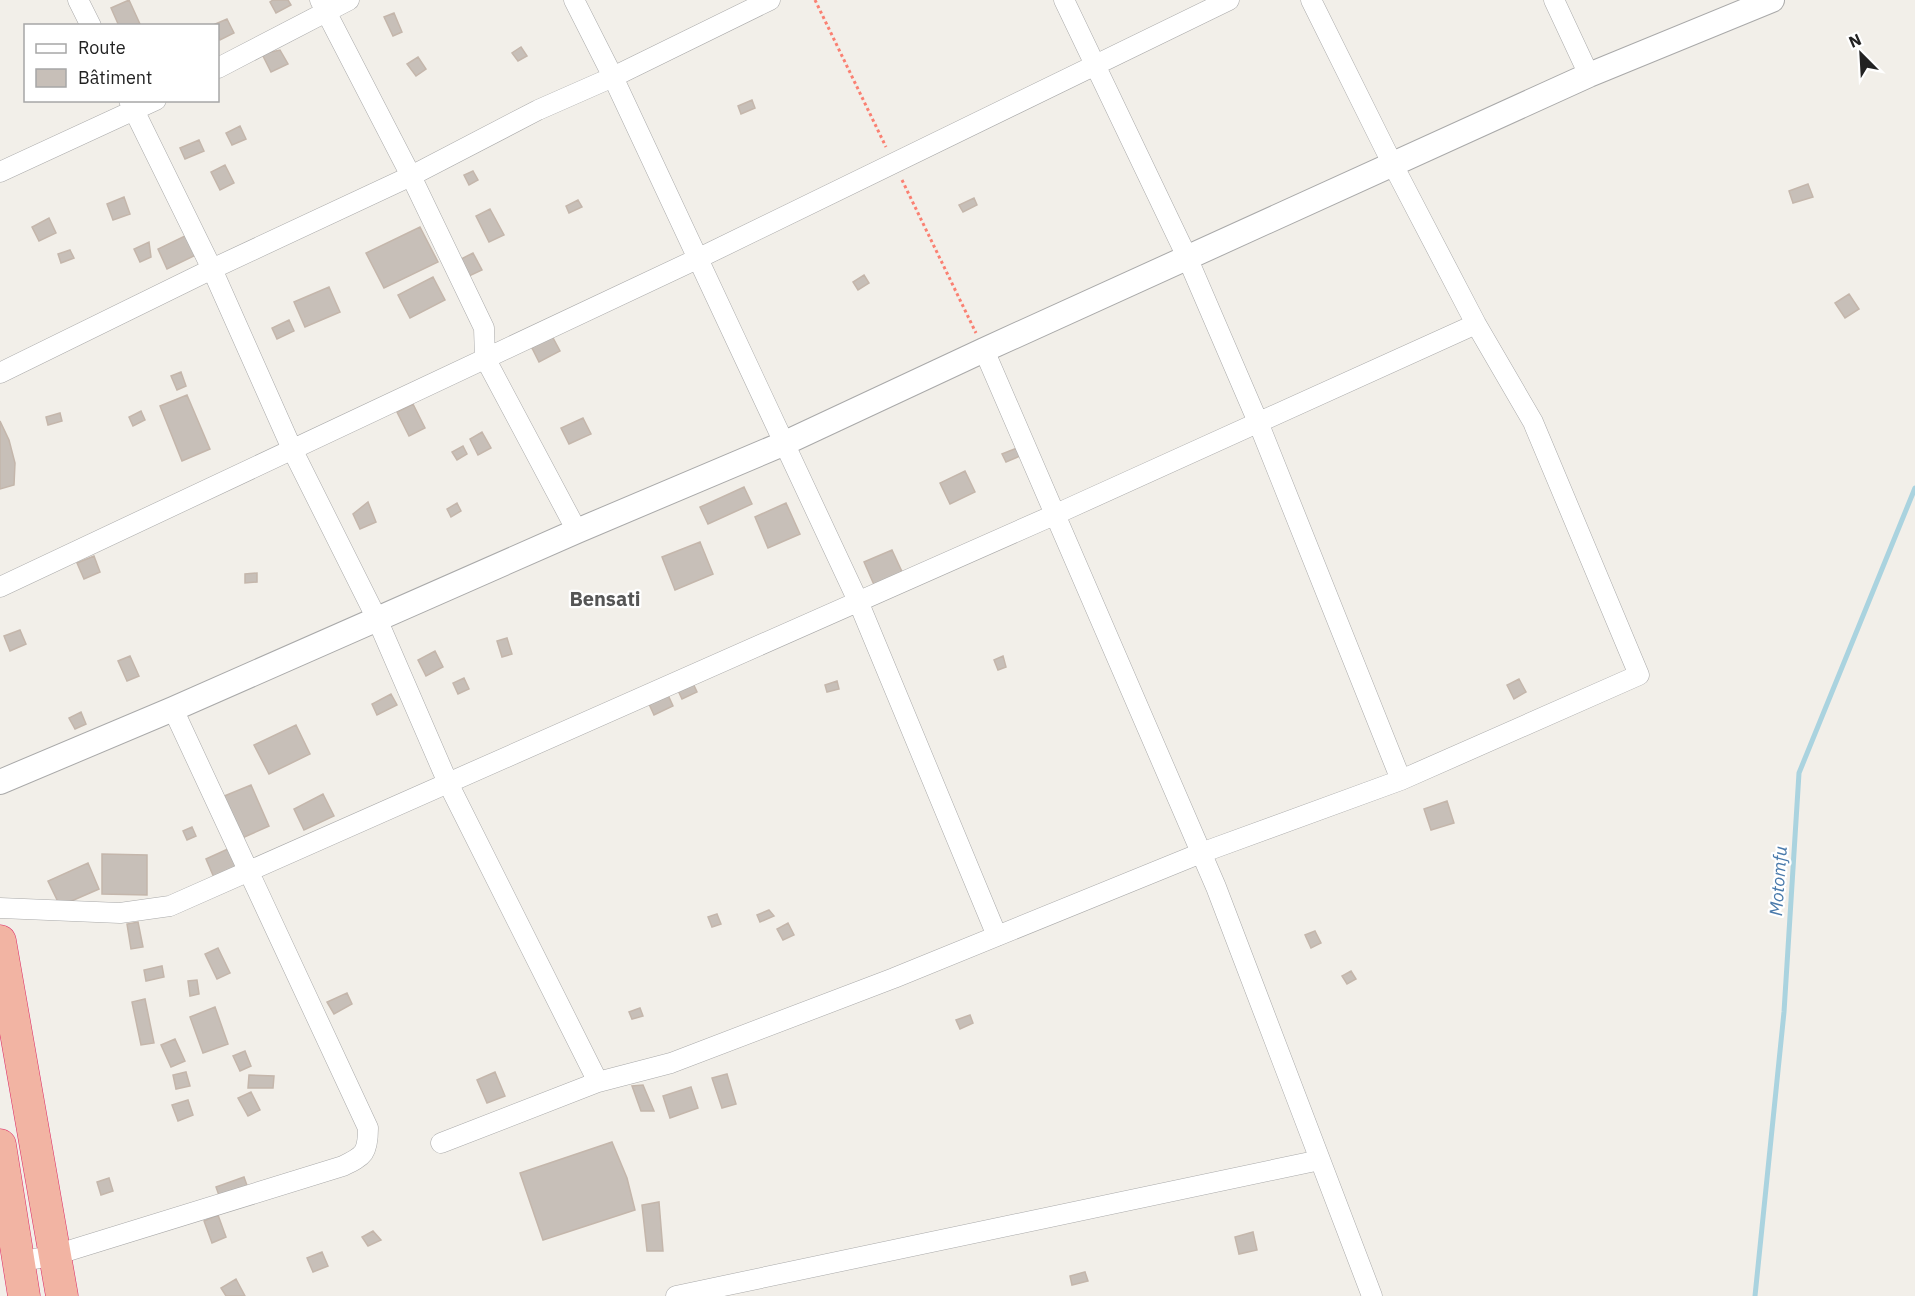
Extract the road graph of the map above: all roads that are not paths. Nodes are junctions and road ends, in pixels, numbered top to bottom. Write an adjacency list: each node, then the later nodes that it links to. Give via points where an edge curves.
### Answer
1 (78, 0): 11 (street)
2 (349, 0): 10 (street)
3 (574, 0): 15 (street)
4 (770, 0): 15 (street)
5 (1064, 0): 12 (street)
6 (1229, 0): 12 (street)
7 (1311, 0): 18 (street)
8 (1554, 0): 14 (street)
9 (1772, 0): 14 (street)
10 (323, 6): 13 (street); 20 (street)
11 (90, 24)
12 (1094, 65): 21 (street); 22 (street)
13 (219, 67)
14 (1589, 75): 18 (street)
15 (613, 77): 20 (street, via 538,110); 22 (street)
16 (148, 102): 17 (street)
17 (132, 106): 19 (street); 23 (street)
18 (1392, 163): 21 (street); 24 (street)
19 (0, 172)
20 (411, 176): 23 (street); 26 (street, via 484,328)
21 (1187, 257): 25 (street); 28 (street)
22 (697, 259): 26 (street); 29 (street)
23 (212, 269): 27 (street); 30 (street)
24 (1476, 324): 28 (street); 37 (street, via 1533,422 1639,675)
25 (984, 350): 29 (street); 31 (street)
26 (485, 358): 30 (street); 32 (street)
27 (0, 373)
28 (1258, 422): 31 (street); 37 (street)
29 (785, 443): 32 (street); 34 (street)
30 (292, 449): 33 (street); 35 (street)
31 (1054, 515): 34 (street); 40 (street)
32 (577, 531): 35 (street)
33 (0, 587)
34 (858, 602): 39 (street); 43 (street)
35 (377, 619): 36 (street); 39 (street)
36 (173, 709): 38 (street); 41 (street)
37 (1401, 780): 40 (street)
38 (0, 782)
39 (448, 783): 41 (street); 45 (street)
40 (1201, 853): 43 (street); 48 (street)
41 (249, 871): 42 (street, via 170,906 120,913); 49 (street, via 368,1128 368,1145 361,1157 344,1166)
42 (0, 908)
43 (997, 936): 45 (street, via 671,1063)
44 (0, 941): 49 (highway)
45 (598, 1082): 46 (street)
46 (441, 1143)
47 (0, 1145): 50 (highway)
48 (1320, 1160): 53 (street); 54 (street)
49 (55, 1255): 50 (street); 52 (highway)
50 (19, 1262): 51 (highway)
51 (24, 1296)
52 (62, 1296)
53 (676, 1296)
54 (1372, 1296)

